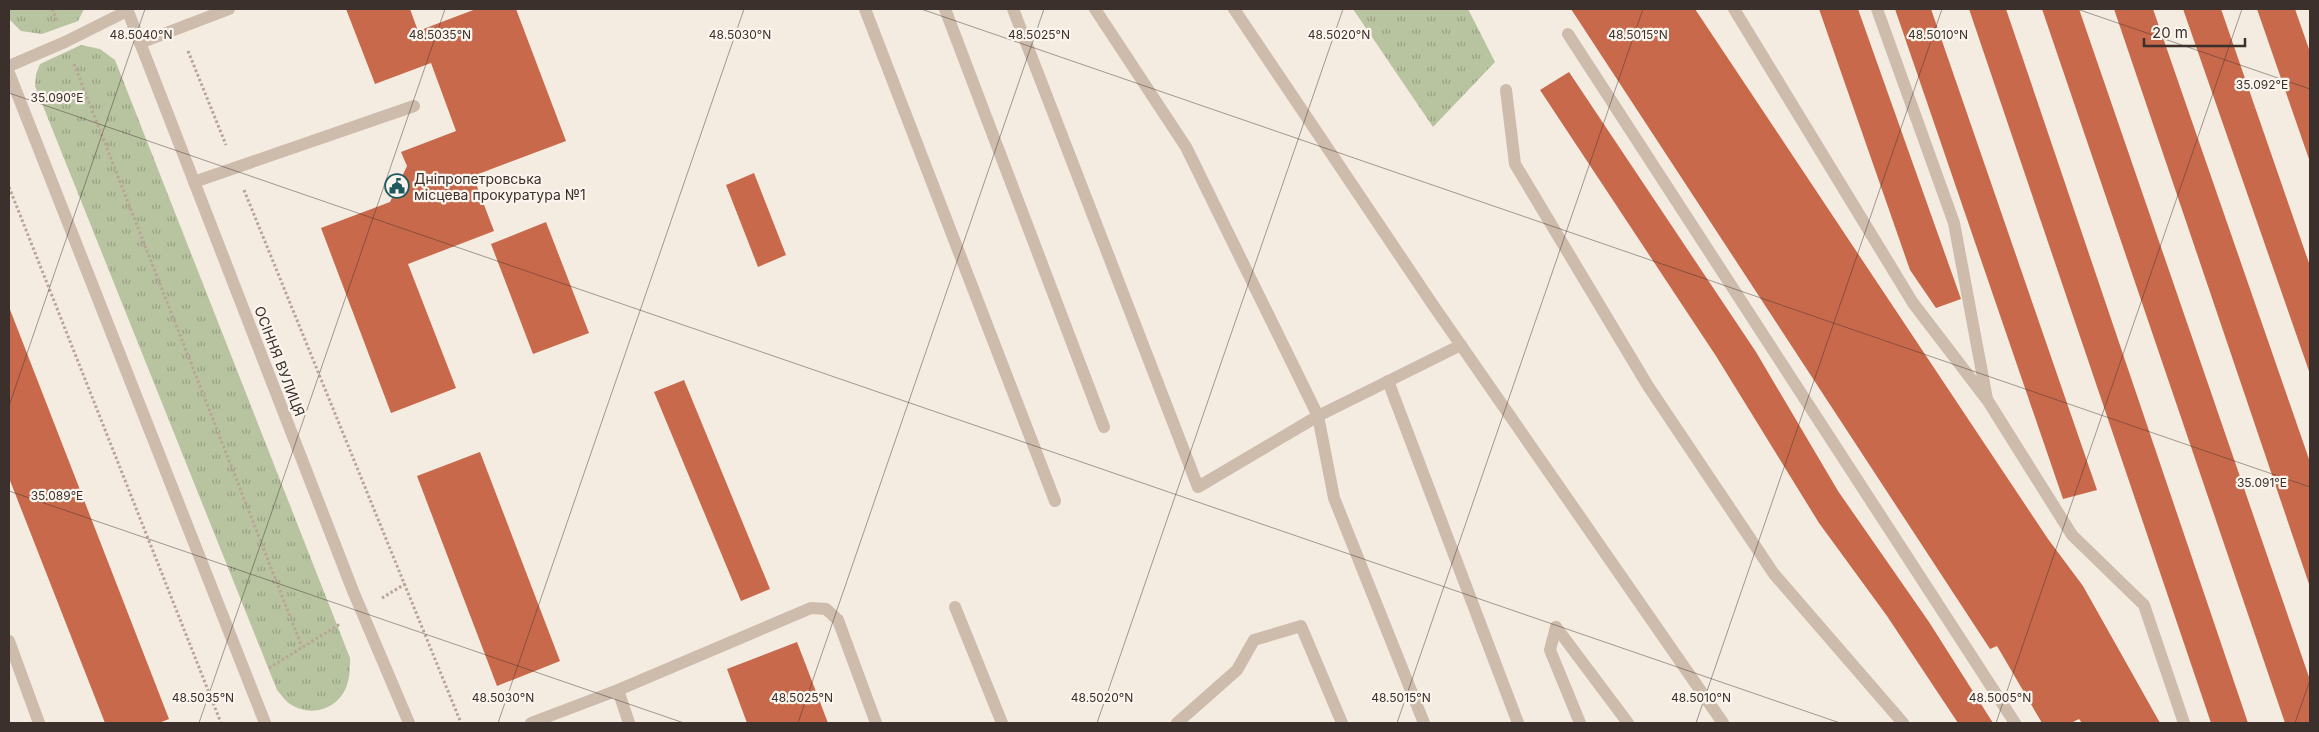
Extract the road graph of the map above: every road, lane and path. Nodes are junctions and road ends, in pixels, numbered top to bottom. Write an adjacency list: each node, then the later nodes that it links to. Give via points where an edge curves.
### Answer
1 (52, 9): 13 (path)
2 (229, 9): 11 (street)
3 (865, 9): 27 (street)
4 (945, 9): 26 (street)
5 (1013, 9): 25 (street, via 1198,487)
6 (1095, 9): 25 (street, via 1186,146)
7 (1234, 9): 22 (street)
8 (1734, 9): 24 (street, via 1913,303)
9 (1877, 9): 24 (street, via 1954,222)
10 (127, 10): 13 (street); 14 (street, ОСІННЯ ВУЛИЦЯ)
11 (178, 28): 14 (street); 19 (path)
12 (1568, 34): 53 (street)
13 (65, 42): 15 (street); 32 (path)
14 (140, 43): 20 (street, ОСІННЯ ВУЛИЦЯ)
15 (9, 66)
16 (9, 73): 33 (street)
17 (1506, 90): 52 (street, via 1515,164 1648,386 1774,574)
18 (414, 106): 19 (street)
19 (236, 168): 20 (street); 28 (path)
20 (194, 182): 30 (street, ОСІННЯ ВУЛИЦЯ)
21 (9, 188): 35 (path)
22 (1461, 345): 23 (street); 51 (street)
23 (1388, 381): 25 (street); 48 (street)
24 (1988, 401): 54 (street, via 2072,535 2144,605)
25 (1318, 416): 47 (street, via 1334,498)
26 (1104, 427)
27 (1056, 500)
28 (405, 584): 30 (path); 40 (path)
29 (955, 607): 44 (street)
30 (361, 611): 32 (path); 39 (street, ОСІННЯ ВУЛИЦЯ)
31 (9, 641): 36 (street)
32 (302, 647): 33 (path)
33 (248, 680): 35 (path); 38 (street)
34 (618, 690): 41 (street); 42 (street); 43 (street, via 811,608 826,609 838,620)
35 (214, 702): 37 (path)
36 (39, 723)
37 (221, 723)
38 (265, 723)
39 (408, 723)
40 (461, 723)
41 (531, 723)
42 (629, 723)
43 (876, 723)
44 (1002, 723)
45 (1177, 723): 46 (street, via 1237,670 1254,640 1301,626)
46 (1342, 723)
47 (1424, 723)
48 (1518, 723)
49 (1580, 723): 50 (street, via 1550,650 1556,627)
50 (1628, 723)
51 (1723, 723)
52 (1903, 723)
53 (2015, 723)
54 (2184, 723)

